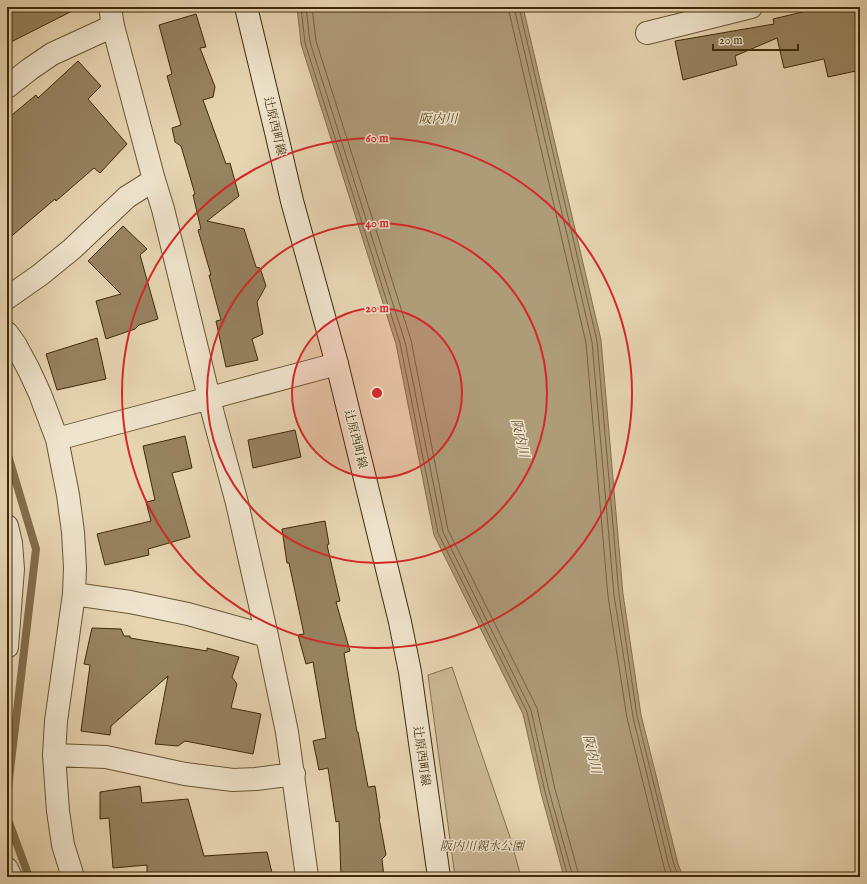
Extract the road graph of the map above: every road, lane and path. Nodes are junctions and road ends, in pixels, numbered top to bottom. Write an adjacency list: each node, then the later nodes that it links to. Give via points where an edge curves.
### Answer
1 (246, 7): 9 (street, 辻原西町線, via 292,201)
2 (743, 8): 4 (street)
3 (111, 17): 5 (street, via 52,54); 6 (street)
4 (647, 33)
5 (7, 87)
6 (154, 180): 7 (street, via 127,197 72,249); 10 (street)
7 (7, 298)
8 (7, 333): 11 (street, via 29,370)
9 (337, 364): 10 (street); 22 (street, 辻原西町線, via 410,672)
10 (210, 398): 11 (street); 14 (street)
11 (57, 439): 13 (street, via 73,532)
12 (7, 526): 15 (street, via 13,569)
13 (74, 594): 14 (street, via 180,612); 16 (street, via 56,722)
14 (267, 636): 17 (street)
15 (7, 647)
16 (54, 755): 17 (street, via 106,757 185,774 233,780); 20 (street, via 63,845)
17 (294, 774): 21 (street)
18 (7, 869): 19 (street)
19 (11, 877)
20 (73, 877)
21 (307, 877)
22 (439, 877)

